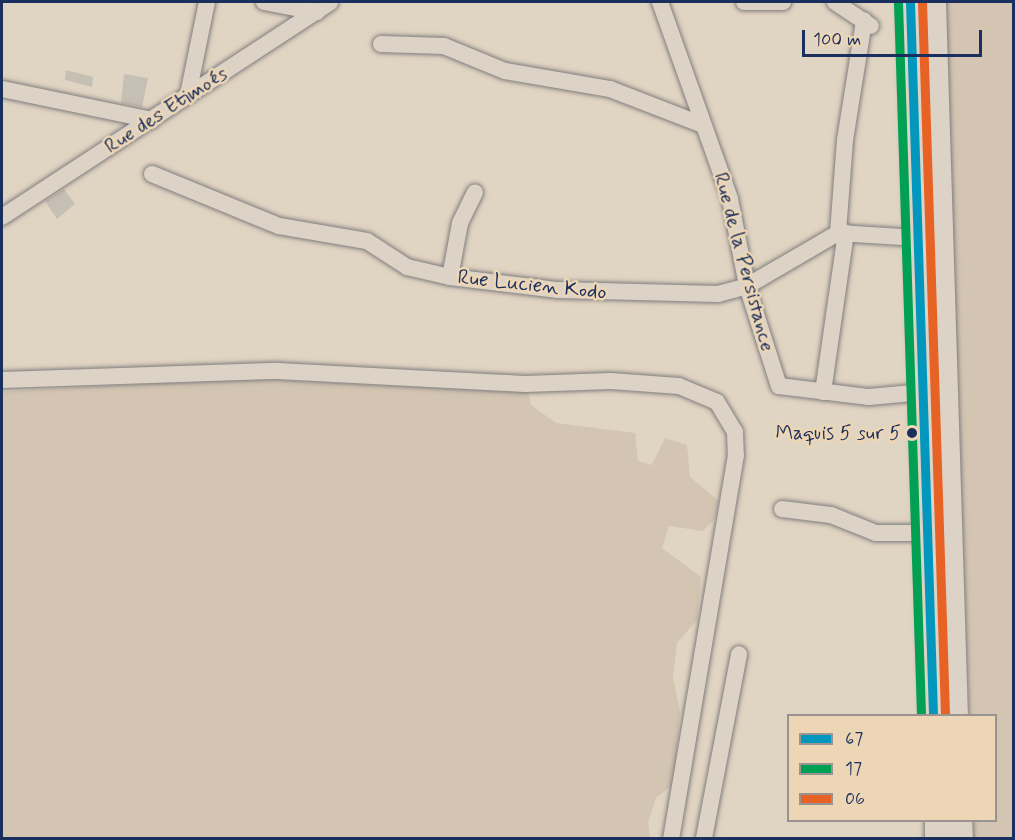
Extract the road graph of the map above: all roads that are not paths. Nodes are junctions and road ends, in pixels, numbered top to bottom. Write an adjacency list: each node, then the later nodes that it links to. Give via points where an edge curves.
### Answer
1 (207, 2): 14 (street)
2 (264, 2): 10 (street)
3 (330, 2): 11 (street, Rue des Etimoés)
4 (660, 2): 16 (street, Rue de la Persistance)
5 (744, 2): 6 (street)
6 (783, 2)
7 (835, 2): 20 (street, via 868,23 845,140)
8 (910, 2): 21 (highway)
9 (934, 2): 31 (highway)
10 (290, 4): 11 (street)
11 (316, 12): 14 (street, Rue des Etimoés)
12 (381, 44): 16 (street, via 444,46 505,71 610,89)
13 (2, 89): 15 (street)
14 (188, 95): 15 (street, Rue des Etimoés)
15 (152, 120): 19 (street, Rue des Etimoés)
16 (703, 125): 23 (street, Rue de la Persistance, via 739,229)
17 (152, 174): 22 (street, Rue Lucien Kodo, via 279,226 367,241 407,267)
18 (475, 192): 22 (street, via 460,223)
19 (2, 217)
20 (842, 233): 21 (street); 23 (street, Rue Lucien Kodo); 25 (street)
21 (918, 238): 26 (highway)
22 (450, 277): 23 (street, Rue Lucien Kodo, via 644,296 718,294)
23 (747, 286): 25 (street, Rue de la Persistance, via 779,386)
24 (2, 380): 34 (street, via 278,370 525,384 611,381 679,386 717,402 735,432 736,454)
25 (823, 392): 26 (street, Rue de la Persistance, via 879,397)
26 (924, 392): 28 (highway)
27 (782, 509): 28 (street, via 831,515 876,533)
28 (928, 533): 30 (highway)
29 (739, 654): 35 (street)
30 (933, 714)
31 (956, 714)
32 (937, 822): 36 (highway)
33 (960, 822): 37 (highway)
34 (671, 838)
35 (704, 838)
36 (937, 838)
37 (961, 838)

